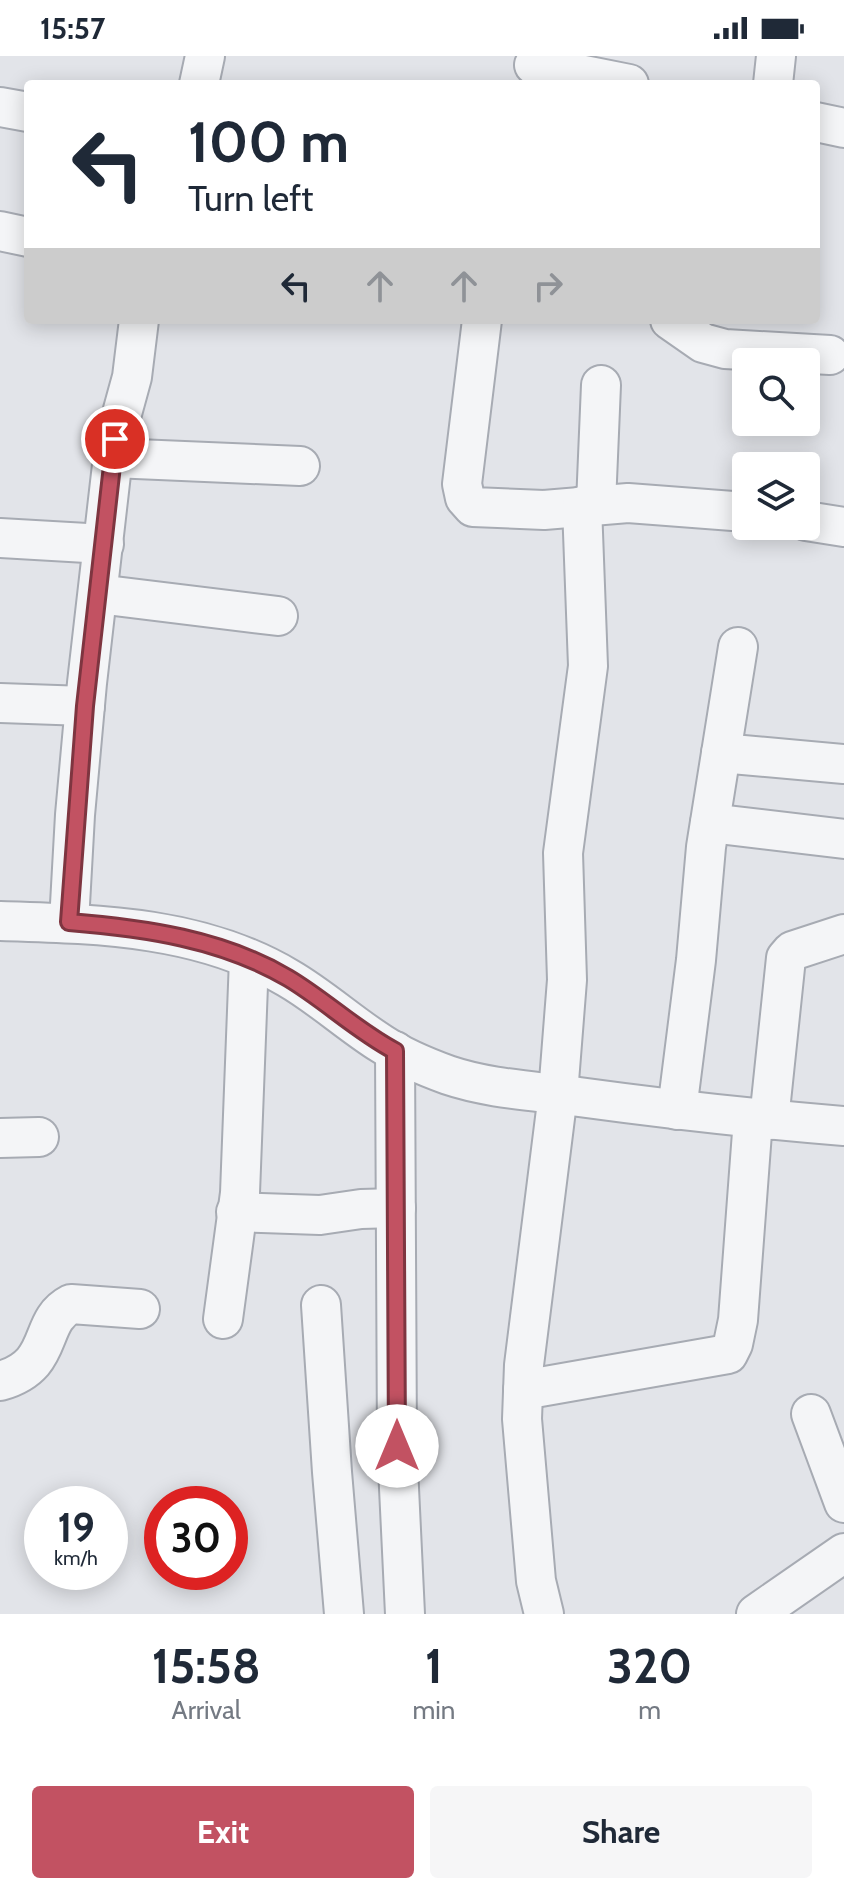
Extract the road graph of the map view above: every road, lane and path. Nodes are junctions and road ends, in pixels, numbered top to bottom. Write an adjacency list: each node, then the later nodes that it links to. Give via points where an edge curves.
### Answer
1 (205, 56): 4 (street)
2 (776, 56): 6 (street)
3 (533, 68): 5 (street)
4 (200, 80)
5 (605, 80)
6 (773, 80)
7 (0, 107): 8 (street)
8 (24, 111)
9 (820, 123): 10 (street)
10 (844, 128)
11 (0, 231): 12 (street)
12 (24, 236)
13 (139, 324): 18 (street)
14 (482, 324): 20 (street, via 462,484 465,498 473,507 492,509)
15 (676, 324): 16 (street, via 703,343 725,349)
16 (830, 355)
17 (601, 385): 20 (street)
18 (113, 458): 19 (street); 25 (street)
19 (300, 466)
20 (589, 505): 21 (street); 40 (street, via 588,666 563,853 567,980)
21 (732, 511)
22 (820, 523): 23 (street)
23 (844, 527)
24 (0, 538): 25 (street)
25 (104, 544): 26 (street)
26 (98, 594): 27 (street); 30 (street)
27 (278, 616)
28 (738, 647): 31 (street)
29 (0, 703): 30 (street)
30 (85, 706): 36 (street)
31 (721, 753): 32 (street); 33 (street)
32 (844, 764)
33 (710, 823): 34 (street); 41 (street)
34 (844, 839)
35 (0, 921): 36 (street)
36 (69, 922): 38 (street, via 173,934)
37 (844, 934): 42 (street, via 792,951 786,958)
38 (249, 959): 39 (street, via 287,977); 47 (street)
39 (395, 1051): 40 (street, via 472,1082); 46 (street)
40 (558, 1094): 41 (street); 52 (street)
41 (677, 1110): 42 (street)
42 (761, 1119): 43 (street); 52 (street, via 738,1320 728,1354)
43 (844, 1126)
44 (39, 1137): 45 (street)
45 (0, 1138)
46 (396, 1208): 47 (street, via 320,1215); 57 (street, via 397,1446)
47 (236, 1212): 50 (street)
48 (321, 1305): 56 (street)
49 (140, 1309): 51 (street, via 71,1304 53,1321 26,1371)
50 (223, 1319)
51 (0, 1381)
52 (523, 1390): 58 (street, via 531,1529)
53 (811, 1414): 54 (street)
54 (844, 1503)
55 (844, 1553): 59 (street)
56 (344, 1614)
57 (405, 1614)
58 (544, 1614)
59 (756, 1614)

